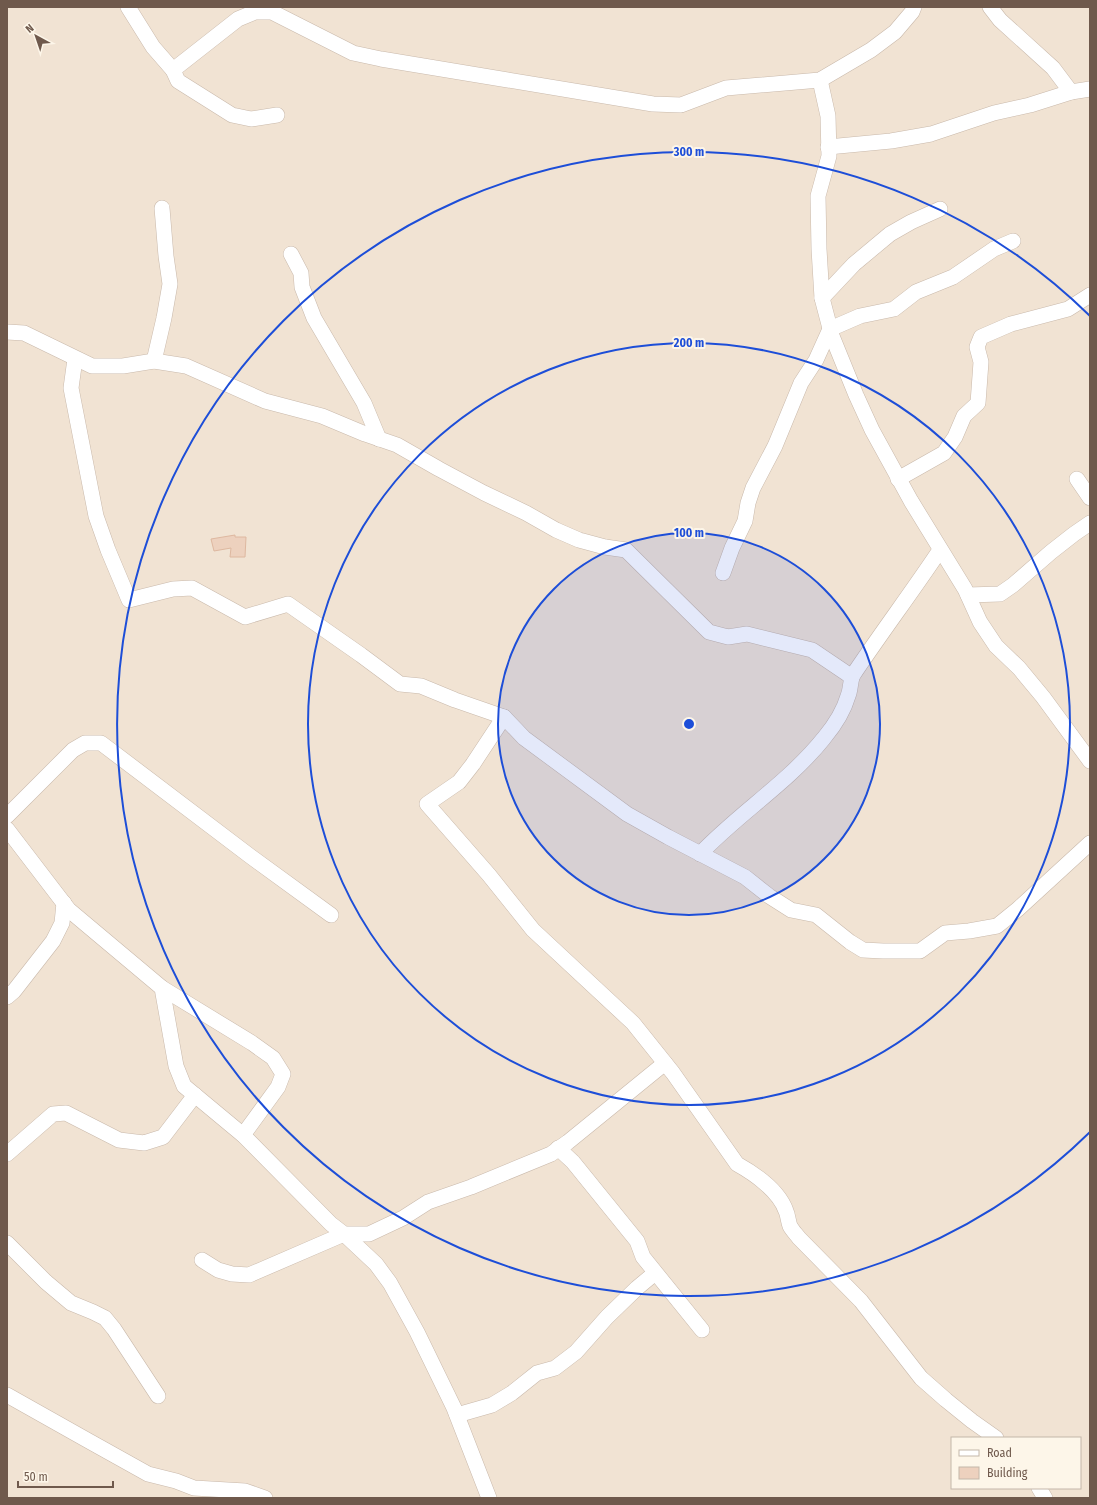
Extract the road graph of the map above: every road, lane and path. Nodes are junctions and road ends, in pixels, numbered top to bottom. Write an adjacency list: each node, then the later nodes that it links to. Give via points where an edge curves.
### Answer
1 (128, 7): 4 (street, via 154,47)
2 (914, 7): 5 (street, via 895,32 871,50)
3 (990, 7): 7 (street, via 1000,20 1053,68)
4 (173, 70): 5 (street, via 238,19 255,12 272,12 353,53 653,104 681,105 726,88); 8 (street, via 178,81 232,115 251,119)
5 (820, 80): 9 (street, via 828,116)
6 (1090, 89): 7 (street)
7 (1071, 92): 9 (street, via 994,113 931,134)
8 (277, 115)
9 (828, 147): 15 (street, via 829,156 818,196)
10 (162, 208): 19 (street, via 170,284)
11 (940, 209): 15 (street, via 890,234 854,264)
12 (1012, 241): 16 (street, via 994,249 953,277 916,292 894,309 860,316)
13 (291, 254): 20 (street, via 301,273 302,287 314,318 364,403)
14 (1090, 295): 21 (street, via 1068,309 1011,324 981,337 977,347 981,362 978,403 964,416 955,437 944,453)
15 (822, 298): 16 (street)
16 (830, 329): 21 (street, via 856,395); 26 (street, via 816,360 801,383 775,446 753,488 745,521)
17 (7, 332): 18 (street, via 24,333)
18 (75, 359): 19 (street, via 92,366 124,366); 29 (street, via 71,388 96,516 129,600 173,589 192,588 245,617 288,604 400,684 421,686)
19 (154, 361): 20 (street, via 186,366 265,401 322,416)
20 (379, 439): 28 (street, via 397,445 556,530 579,540 626,550 709,632 728,637 748,634 812,650)
21 (898, 479): 25 (street)
22 (1077, 480): 23 (street)
23 (1090, 498)
24 (1090, 523): 27 (street, via 1000,594)
25 (940, 550): 27 (street); 28 (street)
26 (723, 573)
27 (968, 596): 30 (street, via 980,622 996,646 1019,668 1043,697)
28 (852, 677): 34 (street, via 848,696 825,737 803,761)
29 (504, 717): 34 (street, via 524,738 598,794 627,814); 39 (street, via 459,782 428,804 533,930 633,1023)
30 (1090, 761)
31 (7, 816): 36 (street, via 73,750 85,743 101,743)
32 (7, 829): 35 (street)
33 (1090, 843): 34 (street, via 996,926 946,932 920,951 863,950 816,915 791,910 745,877)
34 (700, 854)
35 (64, 904): 37 (street); 38 (street, via 62,923 53,941)
36 (330, 915)
37 (162, 988): 40 (street, via 176,1066 184,1086); 41 (street, via 252,1043 273,1058 283,1074 278,1087)
38 (7, 997)
39 (665, 1064): 42 (street); 52 (street, via 737,1164 753,1173 779,1199 786,1210 790,1227 861,1301 921,1378 956,1409)
40 (195, 1095): 41 (street); 43 (street, via 163,1137 144,1143 119,1140 66,1113 53,1114)
41 (243, 1135): 44 (street)
42 (558, 1148): 44 (street, via 551,1154 428,1202 403,1218 369,1234); 47 (street, via 573,1162 637,1241 643,1257)
43 (7, 1154)
44 (344, 1234): 46 (street, via 249,1275 218,1270); 51 (street, via 376,1264 390,1283)
45 (7, 1243): 50 (street, via 71,1303 105,1318)
46 (202, 1260)
47 (655, 1273): 48 (street); 51 (street, via 607,1317 576,1352 556,1368 537,1373 492,1405)
48 (702, 1330)
49 (7, 1395): 54 (street, via 148,1474 194,1488 245,1491)
50 (158, 1396)
51 (457, 1415): 55 (street)
52 (995, 1437)
53 (1040, 1489): 56 (street)
54 (265, 1498)
55 (489, 1498)
56 (1046, 1498)

